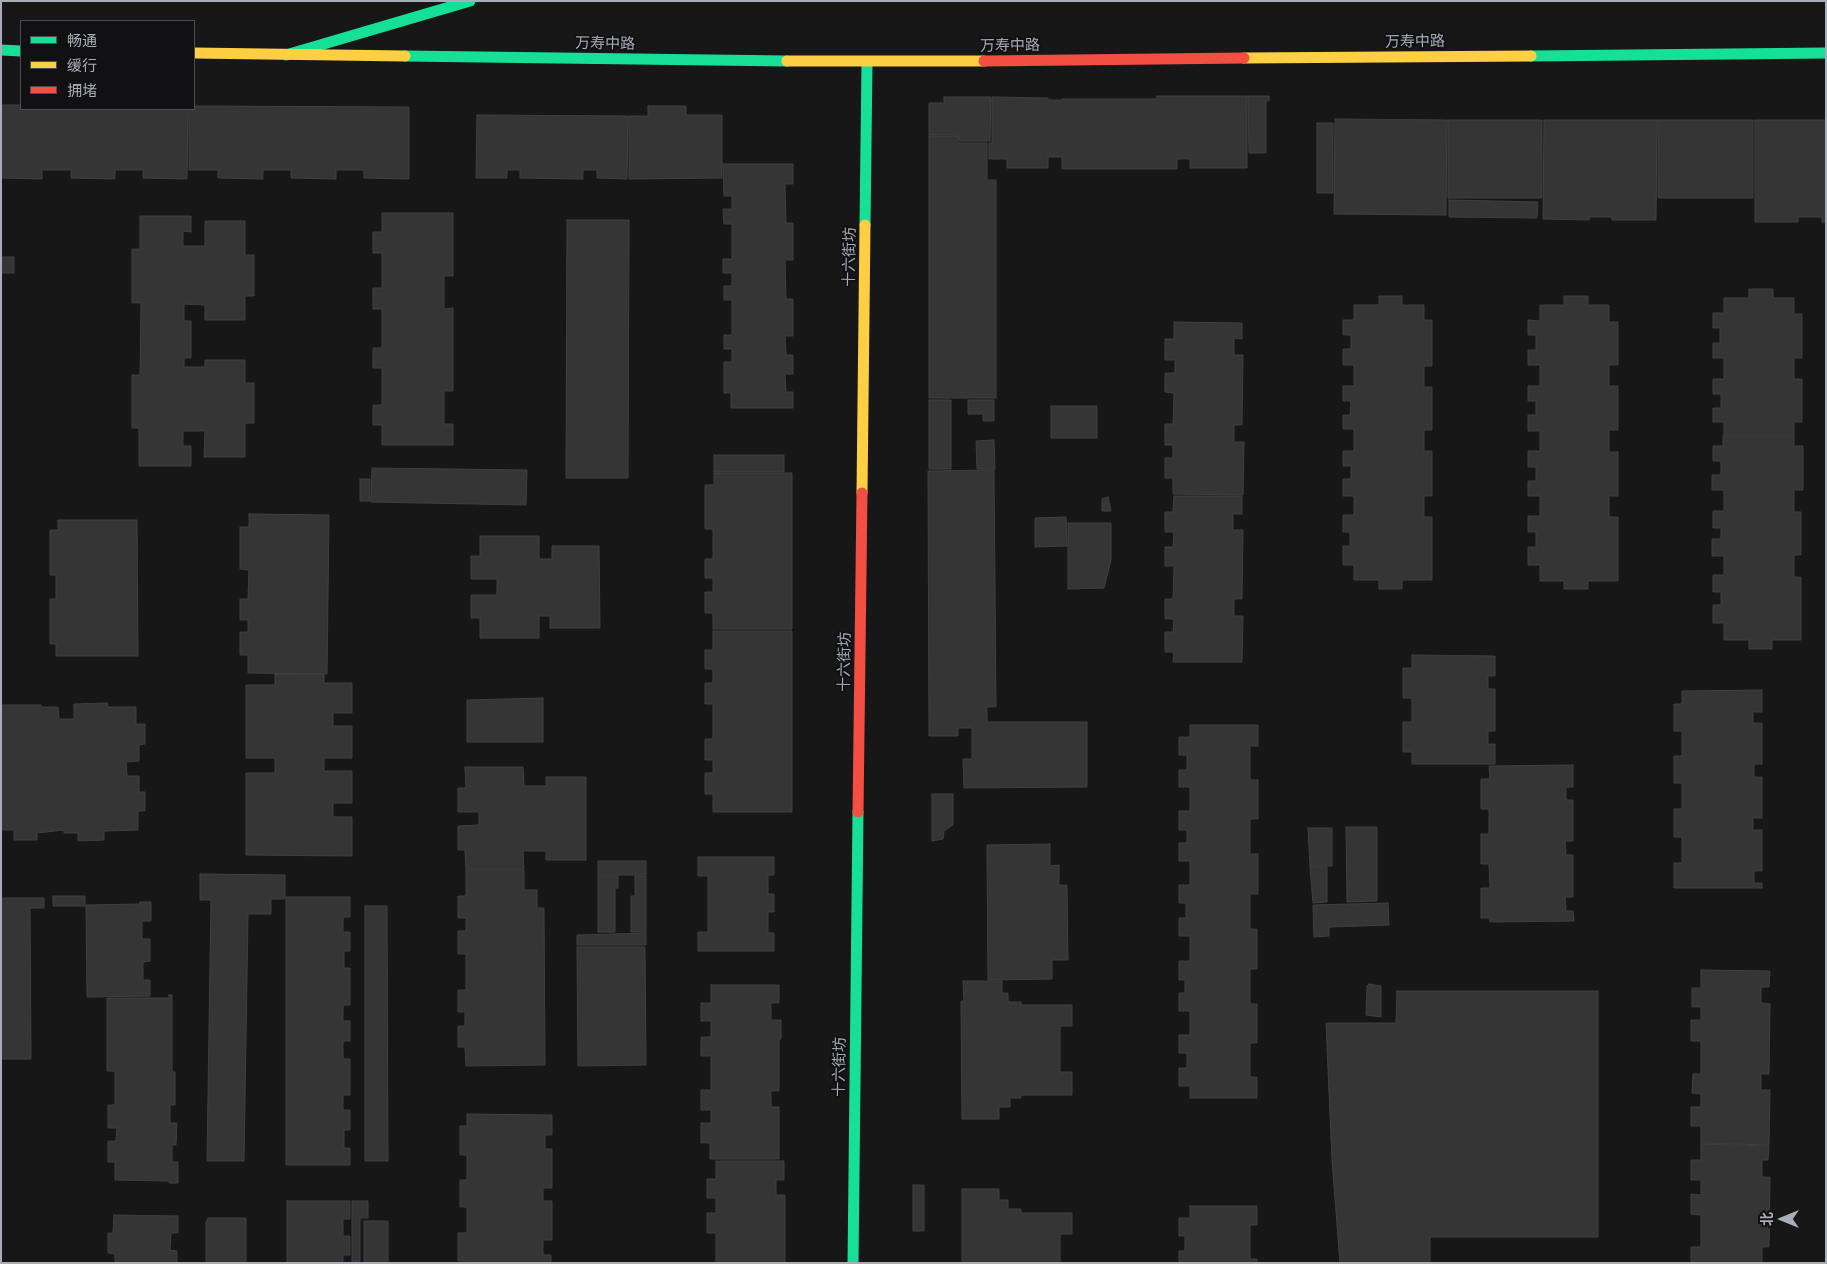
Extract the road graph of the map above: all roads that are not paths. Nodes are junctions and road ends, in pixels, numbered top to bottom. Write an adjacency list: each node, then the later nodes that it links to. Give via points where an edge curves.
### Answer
1 (470, 1): 6 (main road)
2 (1, 50): 3 (main road)
3 (20, 51)
4 (195, 53): 6 (main road, 万寿中路)
5 (1826, 53): 7 (main road, 万寿中路)
6 (286, 55): 7 (main road, 万寿中路)
7 (867, 62): 8 (main road, 十六街坊)
8 (853, 1263)

